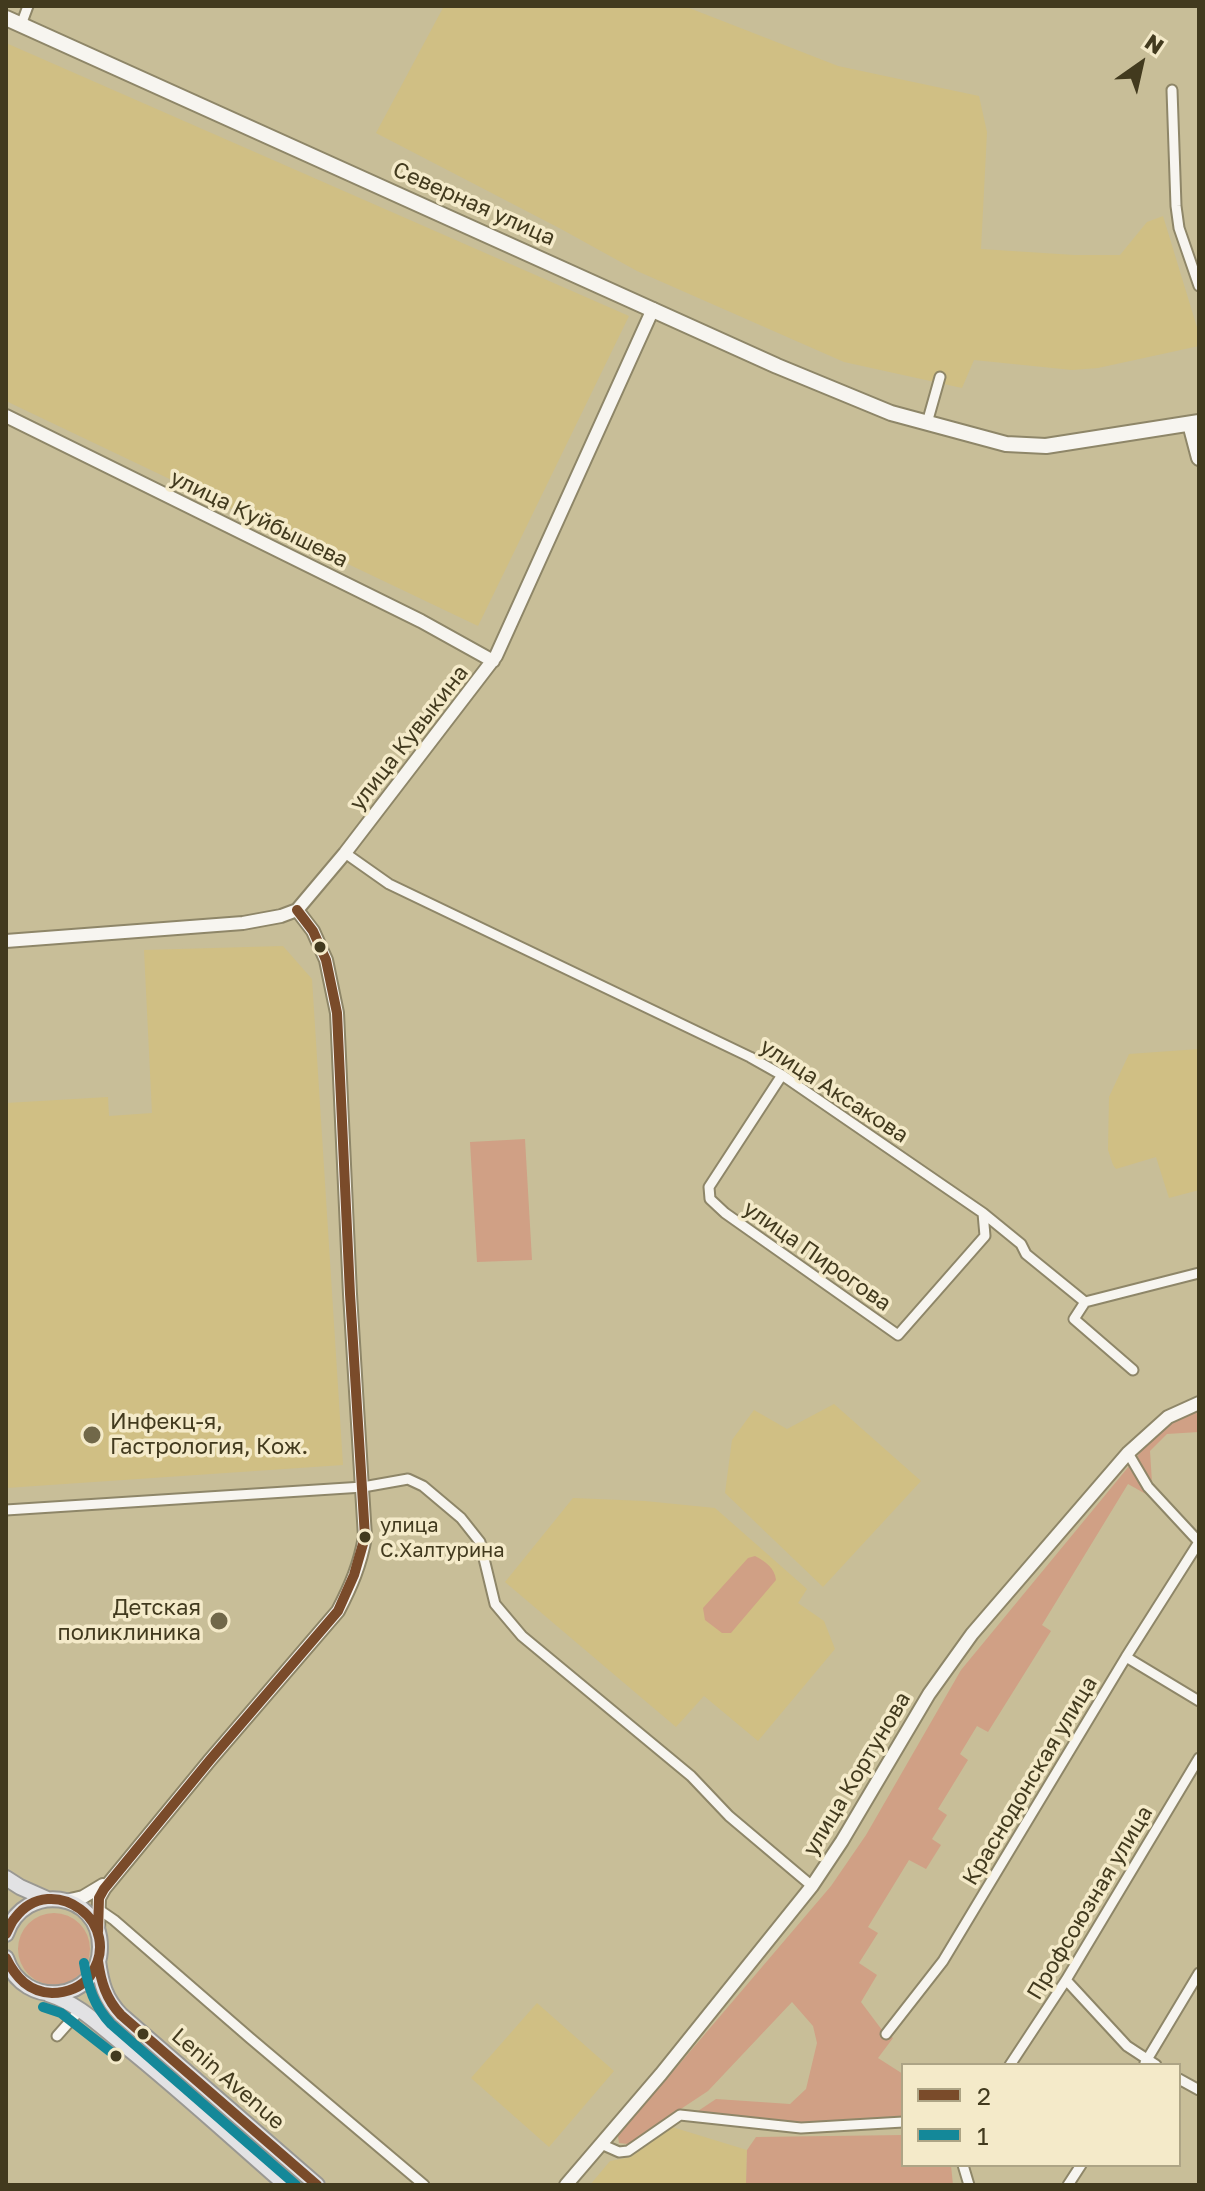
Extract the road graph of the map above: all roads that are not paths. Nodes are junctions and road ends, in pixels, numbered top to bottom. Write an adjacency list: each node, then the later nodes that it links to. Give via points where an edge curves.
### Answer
1 (28, 6): 3 (street)
2 (6, 18): 3 (main road, Северная улица)
3 (21, 25): 6 (main road, Северная улица)
4 (1172, 90): 5 (street, via 1179,228)
5 (1199, 286)
6 (653, 309): 9 (main road, Северная улица, via 777,366); 12 (street, улица Кувыкина)
7 (940, 377): 9 (street)
8 (6, 416): 12 (street, улица Куйбышева)
9 (927, 423): 10 (main road, Северная улица, via 1006,444 1046,446)
10 (1195, 423): 11 (main road)
11 (1199, 458)
12 (493, 661): 13 (street, улица Кувыкина)
13 (345, 853): 14 (street, улица Кувыкина); 16 (street, улица Аксакова, via 389,884)
14 (297, 910): 15 (street, via 243,923); 23 (street, via 326,960 337,1013)
15 (6, 941)
16 (782, 1075): 17 (street, улица Аксакова); 17 (street, улица Пирогова, via 709,1187 710,1199 898,1335 985,1236)
17 (983, 1213): 19 (street, улица Аксакова)
18 (1199, 1273): 19 (street)
19 (1085, 1302): 20 (street, via 1074,1319)
20 (1133, 1370)
21 (1199, 1403): 22 (street, улица Кортунова, via 1168,1417)
22 (1128, 1453): 25 (street, via 1148,1487); 31 (street, улица Кортунова, via 949,1666)
23 (363, 1487): 24 (street); 29 (street, via 361,1562 338,1611); 31 (street, via 408,1479 461,1518 480,1542 495,1604 522,1636 691,1776 729,1816)
24 (6, 1510)
25 (1199, 1542): 26 (street, Краснодонская улица)
26 (1126, 1657): 27 (street); 44 (street, Краснодонская улица, via 943,1961)
27 (1199, 1701)
28 (1199, 1758): 41 (street, Профсоюзная улица)
29 (117, 1871): 33 (street, via 92,1893); 34 (street, via 99,1898)
30 (6, 1878): 32 (main road)
31 (812, 1886): 51 (street, улица Кортунова)
32 (48, 1899): 33 (main road); 36 (main road, via 21,1910)
33 (66, 1901): 35 (main road, via 85,1912)
34 (98, 1909): 35 (street); 55 (street)
35 (98, 1932): 38 (main road, Lenin Avenue)
36 (6, 1934)
37 (6, 1958): 40 (main road)
38 (98, 1961): 42 (main road, via 84,1982); 54 (main road, Lenin Avenue, via 109,2003)
39 (1199, 1973): 47 (street)
40 (10, 1977): 42 (main road, Lenin Avenue)
41 (1066, 1980): 46 (street, Профсоюзная улица); 47 (street)
42 (48, 1994): 43 (main road, Lenin Avenue)
43 (80, 2010): 45 (street); 53 (main road, Lenin Avenue)
44 (886, 2034)
45 (57, 2036)
46 (1011, 2063)
47 (1149, 2063)
48 (1181, 2080): 49 (street)
49 (1199, 2090)
50 (901, 2122): 51 (street, via 801,2128 680,2115 628,2151)
51 (601, 2144): 56 (street, улица Кортунова)
52 (1080, 2167): 57 (street)
53 (286, 2185)
54 (317, 2185)
55 (424, 2185)
56 (566, 2185)
57 (1068, 2185)

